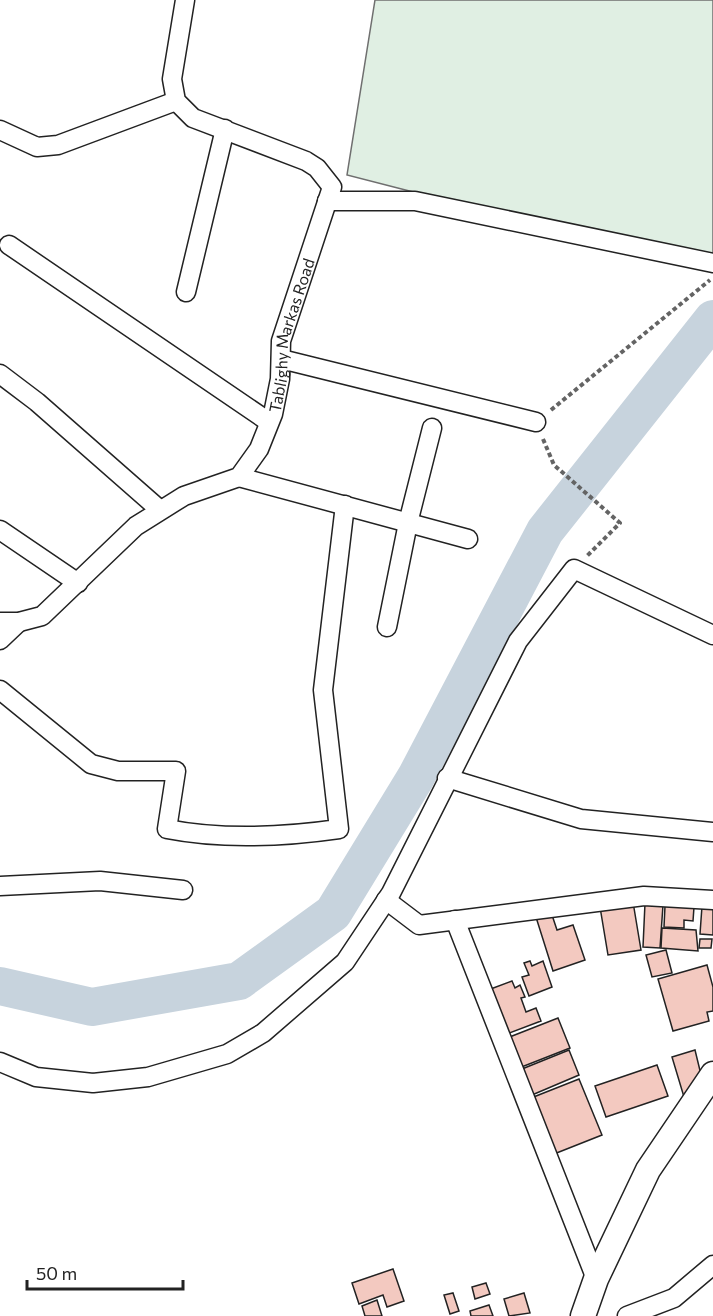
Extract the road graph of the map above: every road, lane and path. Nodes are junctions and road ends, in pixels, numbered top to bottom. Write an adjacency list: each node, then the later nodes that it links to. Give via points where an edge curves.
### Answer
1 (185, 0): 2 (street, via 172,78)
2 (176, 101): 3 (street, Tablighy Markas Road, via 193,118); 4 (street, via 58,145 37,147)
3 (225, 129): 5 (street, Tablighy Markas Road, via 317,168 332,187); 9 (street)
4 (0, 130)
5 (327, 201): 7 (street, via 416,201); 10 (street, Tablighy Markas Road, via 281,341)
6 (9, 245): 12 (street)
7 (713, 263)
8 (713, 278): 13 (path)
9 (186, 292)
10 (281, 359): 12 (street, Tablighy Markas Road); 13 (street)
11 (0, 374): 17 (street)
12 (269, 422): 15 (street, Tablighy Markas Road, via 259,449)
13 (536, 422): 21 (path, via 554,465 620,523)
14 (432, 428): 18 (street)
15 (238, 477): 16 (street); 17 (street, via 183,496)
16 (345, 505): 18 (street); 28 (street, via 323,690 339,829 250,836 190,834 167,829 176,771 118,771 91,764)
17 (160, 510): 22 (street, via 136,526)
18 (408, 523): 20 (street); 25 (street)
19 (0, 530): 22 (street)
20 (468, 539)
21 (574, 569): 26 (street); 29 (street, via 518,640)
22 (78, 583): 24 (street, via 42,616)
23 (0, 622): 24 (street)
24 (19, 622): 27 (street)
25 (387, 627)
26 (713, 635)
27 (0, 640)
28 (0, 690)
29 (447, 778): 30 (street, via 581,819); 33 (street)
30 (713, 832)
31 (0, 886): 32 (street, via 100,880)
32 (183, 890)
33 (386, 900): 35 (street, via 419,925); 36 (street, via 345,962 263,1033 227,1054 148,1077 93,1083 36,1077)
34 (713, 900): 35 (street, via 644,896)
35 (455, 920): 39 (street)
36 (0, 1062)
37 (713, 1074): 39 (street, via 648,1170)
38 (713, 1266): 41 (street, via 675,1298)
39 (596, 1279): 40 (street)
40 (583, 1316)
41 (627, 1316)

